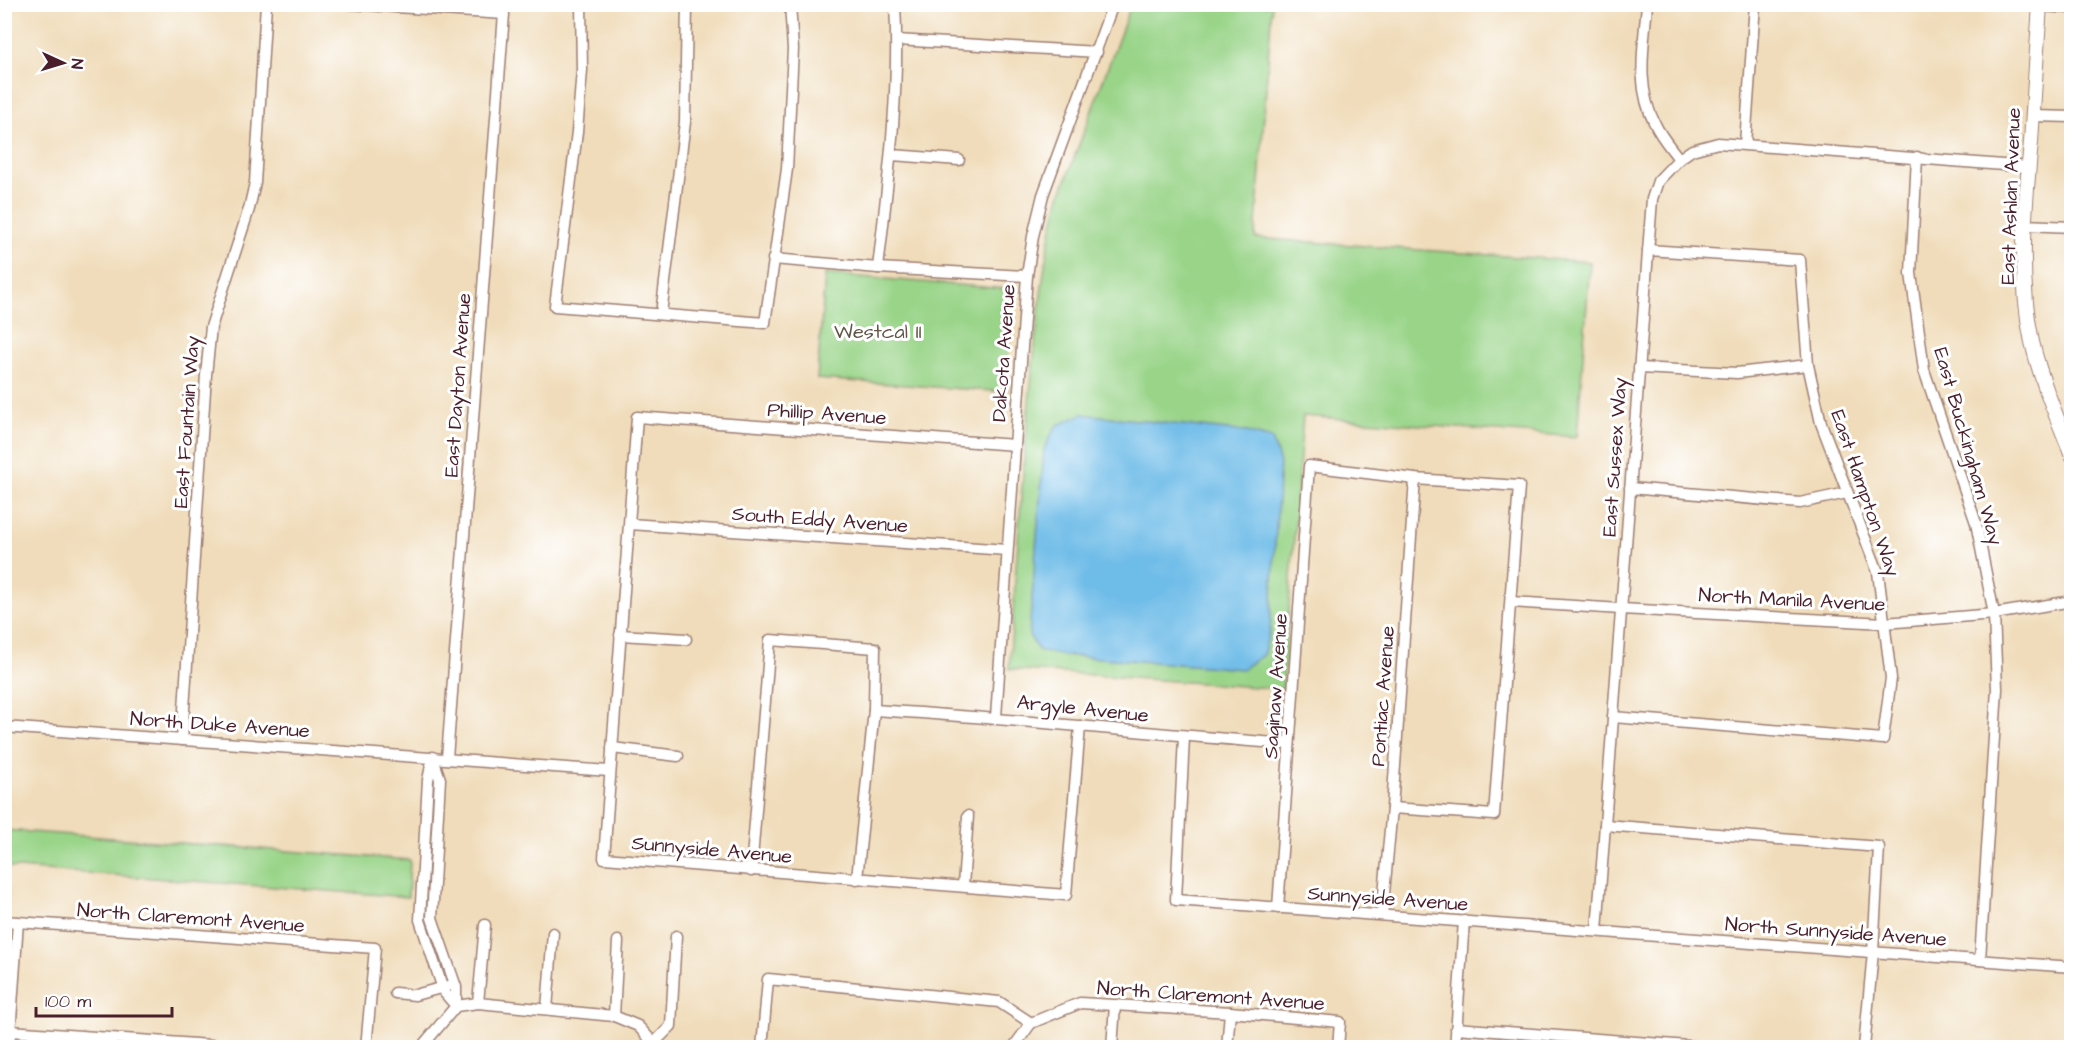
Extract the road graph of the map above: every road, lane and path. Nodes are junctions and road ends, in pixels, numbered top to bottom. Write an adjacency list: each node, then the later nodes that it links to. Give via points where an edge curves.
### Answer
1 (266, 4): 51 (street, East Fountain Way, via 255,183 211,327)
2 (350, 4): 56 (street, East Dayton Avenue, via 504,14)
3 (581, 4): 28 (street, via 582,70 577,132 555,306)
4 (687, 4): 28 (street, via 685,122)
5 (790, 4): 25 (street, via 793,49 787,169)
6 (895, 4): 12 (street)
7 (1113, 4): 13 (street, Dakota Avenue)
8 (1647, 4): 19 (street, via 1644,93 1654,124)
9 (1755, 4): 16 (street)
10 (2040, 5): 11 (street); 14 (main road, East Ashlan Avenue)
11 (2072, 8)
12 (897, 40): 13 (street); 17 (street)
13 (1097, 51): 27 (street, Dakota Avenue, via 1043,195)
14 (2033, 116): 15 (street); 21 (main road, East Ashlan Avenue)
15 (2072, 117)
16 (1745, 144): 18 (street, East Sussex Way); 19 (street, East Sussex Way, via 1718,142 1692,150)
17 (892, 155): 20 (street); 26 (street)
18 (1917, 157): 21 (street, East Sussex Way); 41 (street, East Buckingham Way, via 1911,273 1924,370 1976,524)
19 (1679, 159): 24 (street, East Sussex Way, via 1664,172 1653,191)
20 (959, 160)
21 (2029, 167): 22 (main road, East Ashlan Avenue)
22 (2025, 225): 23 (street); 32 (main road, East Ashlan Avenue, via 2024,275 2032,343)
23 (2072, 227)
24 (1648, 250): 29 (street, East Hampton Way, via 1800,260); 30 (street, East Sussex Way)
25 (773, 259): 26 (street); 28 (street, via 765,323)
26 (878, 268): 27 (street)
27 (1027, 276): 31 (street, Dakota Avenue)
28 (661, 315)
29 (1808, 366): 30 (street, via 1737,373); 35 (street, East Hampton Way, via 1821,423)
30 (1639, 368): 34 (street, East Sussex Way)
31 (1015, 445): 36 (street, Phillip Avenue, via 637,417); 37 (street, Dakota Avenue)
32 (2072, 455)
33 (1415, 479): 38 (street, via 1519,486); 52 (street, Saginaw Avenue, via 1310,466); 58 (street, Pontiac Avenue)
34 (1630, 488): 35 (street, via 1800,503); 40 (street, East Sussex Way)
35 (1847, 493): 42 (street, East Hampton Way, via 1878,572)
36 (630, 524): 37 (street, South Eddy Avenue); 43 (street)
37 (1007, 550): 46 (street, Dakota Avenue)
38 (1511, 602): 40 (street, North Manila Avenue); 58 (street, via 1494,815)
39 (2072, 602): 41 (street, North Manila Avenue)
40 (1621, 609): 42 (street, North Manila Avenue); 47 (street, East Sussex Way)
41 (1994, 614): 42 (street, North Manila Avenue); 75 (street, East Buckingham Way, via 1997,689)
42 (1885, 623): 47 (street, East Hampton Way, via 1890,678 1883,739)
43 (620, 635): 44 (street); 53 (street)
44 (686, 639)
45 (874, 710): 46 (street, Argyle Avenue); 61 (street, via 875,648 770,640); 62 (street)
46 (996, 717): 48 (street, Argyle Avenue)
47 (1613, 717): 60 (street, East Sussex Way)
48 (1080, 726): 50 (street, Argyle Avenue); 63 (street, Sunnyside Avenue, via 1066,895)
49 (4, 727): 51 (street, North Duke Avenue)
50 (1184, 737): 52 (street, Argyle Avenue); 64 (street, Sunnyside Avenue, via 1176,900)
51 (182, 740): 55 (street, North Duke Avenue)
52 (1289, 744): 64 (street, Saginaw Avenue)
53 (612, 748): 54 (street); 57 (street)
54 (678, 756)
55 (433, 757): 56 (street, North Duke Avenue); 77 (street, via 440,779 432,918); 78 (street, via 428,780 420,920)
56 (447, 758): 57 (street)
57 (609, 771): 61 (street, Sunnyside Avenue, via 604,858)
58 (1392, 808): 65 (street, Pontiac Avenue)
59 (968, 816): 63 (street)
60 (1605, 825): 70 (street, East Sussex Way); 74 (street, via 1879,847)
61 (751, 871): 62 (street, Sunnyside Avenue)
62 (857, 879): 63 (street, Sunnyside Avenue)
63 (963, 886)
64 (1278, 908): 65 (street, Sunnyside Avenue)
65 (1382, 915): 67 (street, Sunnyside Avenue)
66 (4, 921): 68 (street, North Claremont Avenue)
67 (1464, 921): 70 (street, Sunnyside Avenue); 87 (street)
68 (18, 922): 88 (street); 93 (street, North Claremont Avenue, via 375,948)
69 (485, 926): 80 (street)
70 (1597, 931): 74 (street, North Sunnyside Avenue)
71 (553, 933): 83 (street)
72 (676, 936): 89 (street, via 671,1026)
73 (618, 940): 85 (street)
74 (1873, 952): 75 (street, North Sunnyside Avenue); 102 (street)
75 (1980, 960): 76 (street, North Sunnyside Avenue)
76 (2072, 967)
77 (454, 983): 78 (street); 82 (street)
78 (443, 988): 79 (street, via 415,995); 82 (street)
79 (395, 993)
80 (478, 1003): 82 (street); 83 (street)
81 (1115, 1005): 84 (street, North Claremont Avenue); 86 (street, North Claremont Avenue, via 1080,1003); 97 (street)
82 (456, 1006): 94 (street)
83 (548, 1009): 85 (street)
84 (1230, 1012): 98 (street); 99 (street, North Claremont Avenue, via 1340,1022)
85 (614, 1016): 89 (street, via 638,1026)
86 (1031, 1023): 95 (street, via 999,1002 768,979); 96 (street)
87 (1456, 1028): 90 (street); 100 (street)
88 (10, 1031): 91 (street); 92 (street)
89 (654, 1046)
90 (1688, 1046): 101 (street)
91 (9, 1047)
92 (253, 1047)
93 (366, 1047)
94 (424, 1047)
95 (762, 1047)
96 (1013, 1047)
97 (1112, 1047)
98 (1227, 1047)
99 (1338, 1047)
100 (1455, 1047)
101 (1714, 1047)
102 (1864, 1047)

